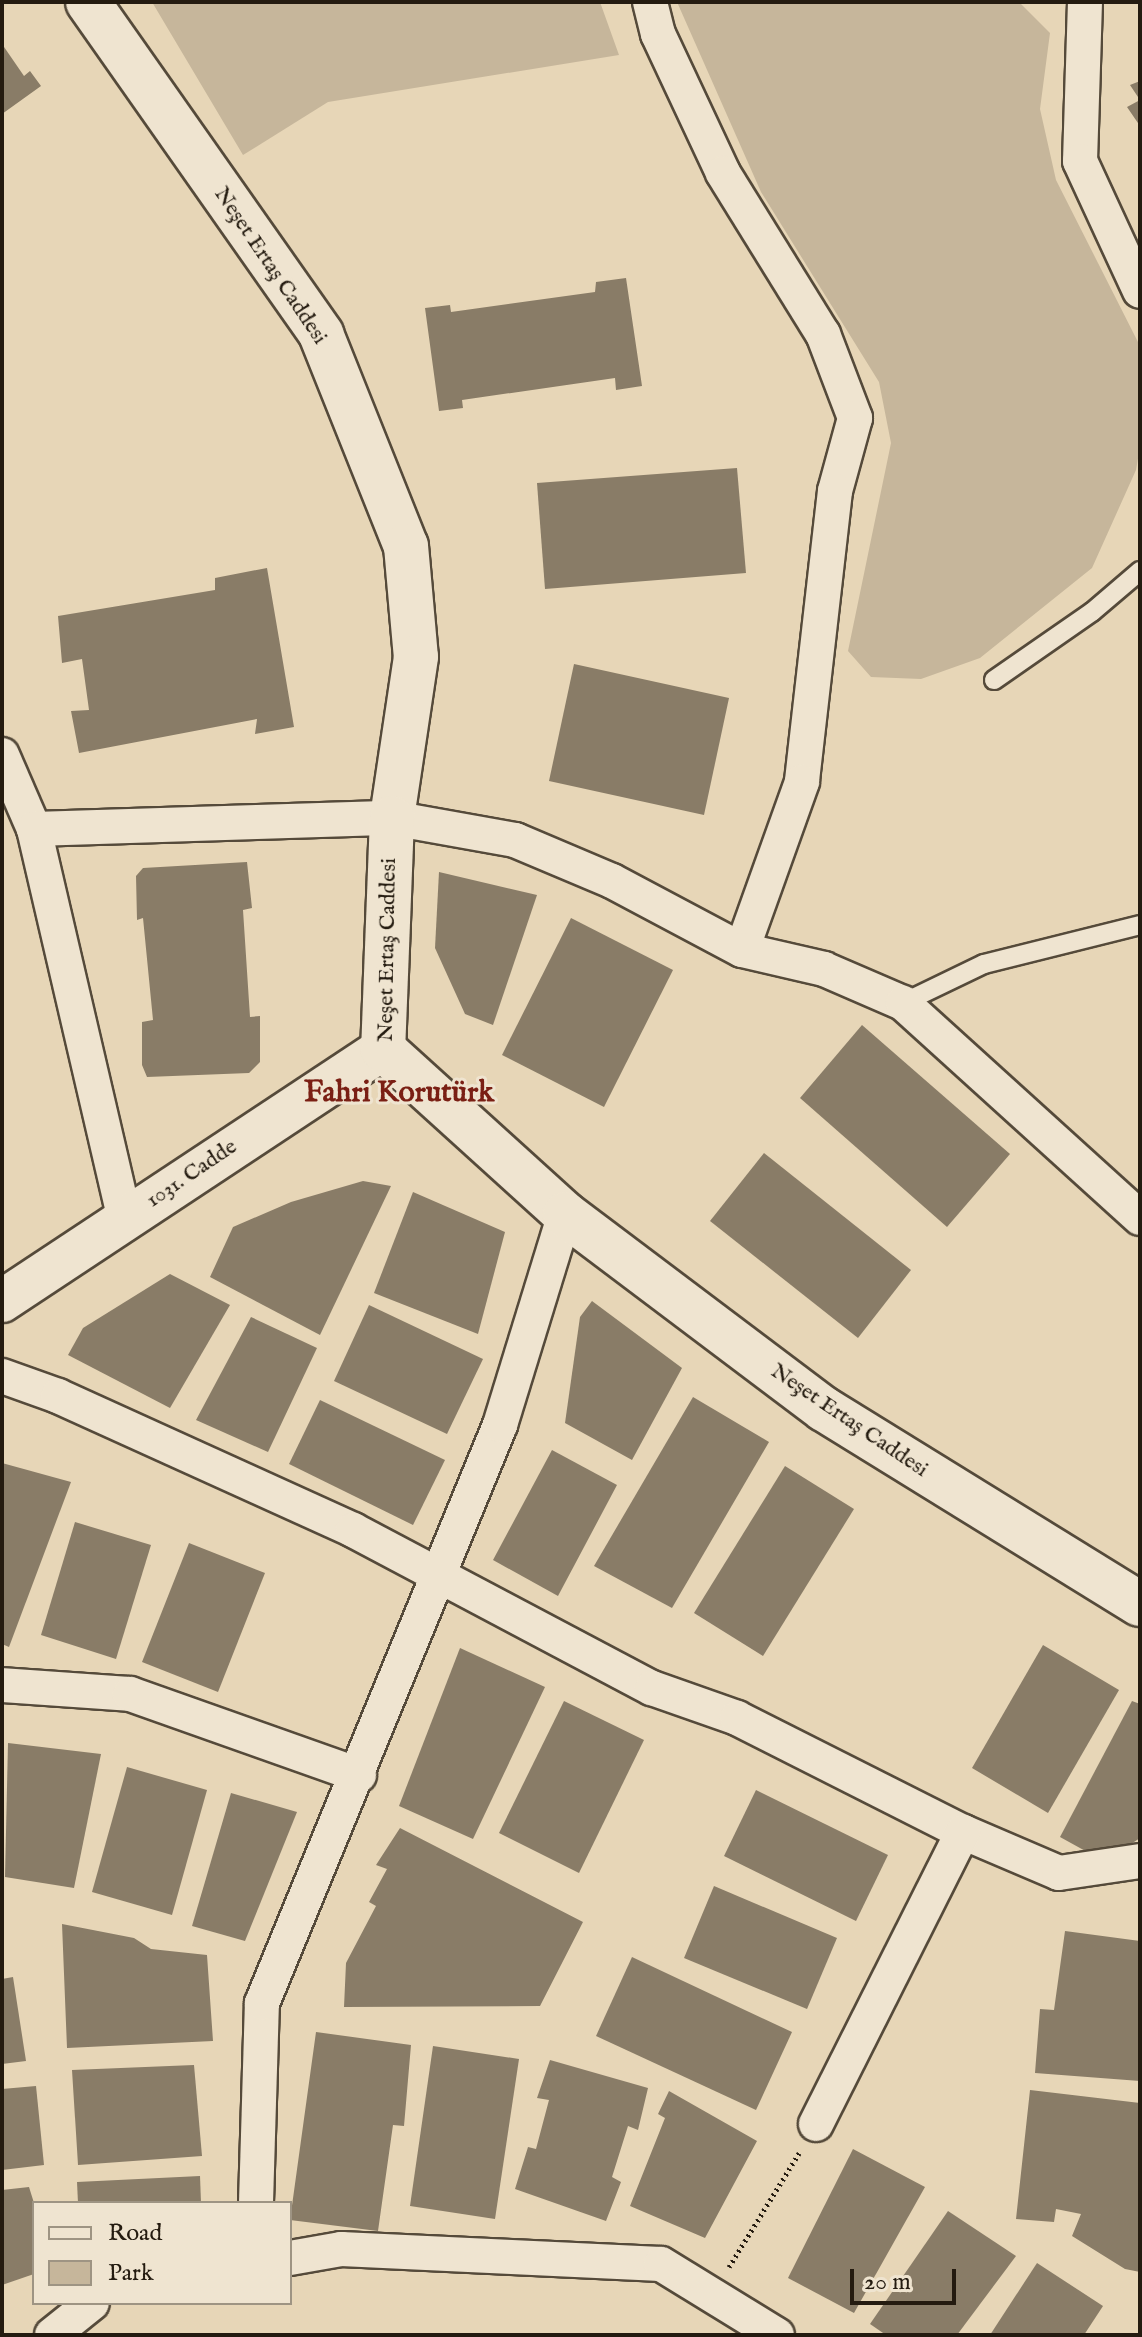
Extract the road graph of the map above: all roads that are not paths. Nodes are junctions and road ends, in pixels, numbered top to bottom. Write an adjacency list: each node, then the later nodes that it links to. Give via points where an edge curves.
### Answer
1 (88, 2): 8 (main road, Neşet Ertaş Caddesi, via 321,334 406,546 416,657)
2 (650, 2): 11 (street, via 658,34 723,173 823,334 855,418 835,491 802,782)
3 (1085, 2): 4 (street, via 1080,161)
4 (1140, 291)
5 (1140, 571): 6 (lane, via 1092,612)
6 (994, 680)
7 (2, 755): 9 (street)
8 (392, 818): 9 (street); 11 (street, via 515,840 612,881); 13 (main road, Neşet Ertaş Caddesi)
9 (34, 829): 16 (street)
10 (1140, 925): 12 (lane, via 984,964)
11 (742, 950): 12 (street, via 824,969)
12 (903, 1003): 15 (street)
13 (383, 1049): 14 (main road, Neşet Ertaş Caddesi); 16 (street, 1031. Cadde)
14 (565, 1214): 19 (street, via 500,1425); 20 (main road, Neşet Ertaş Caddesi, via 824,1409)
15 (1140, 1218)
16 (125, 1219): 17 (street, 1031. Cadde)
17 (2, 1301)
18 (2, 1376): 19 (street, via 58,1396 353,1530)
19 (439, 1576): 22 (street); 23 (street, via 652,1688 737,1718)
20 (1140, 1604)
21 (2, 1685): 22 (street, via 130,1694)
22 (359, 1775): 26 (street, via 262,2003)
23 (963, 1832): 24 (street, via 1059,1873); 25 (street)
24 (1140, 1861)
25 (816, 2124)
26 (256, 2201)
27 (292, 2258): 30 (street, via 341,2249 661,2264)
28 (90, 2305): 29 (street)
29 (52, 2335)
30 (777, 2335)

